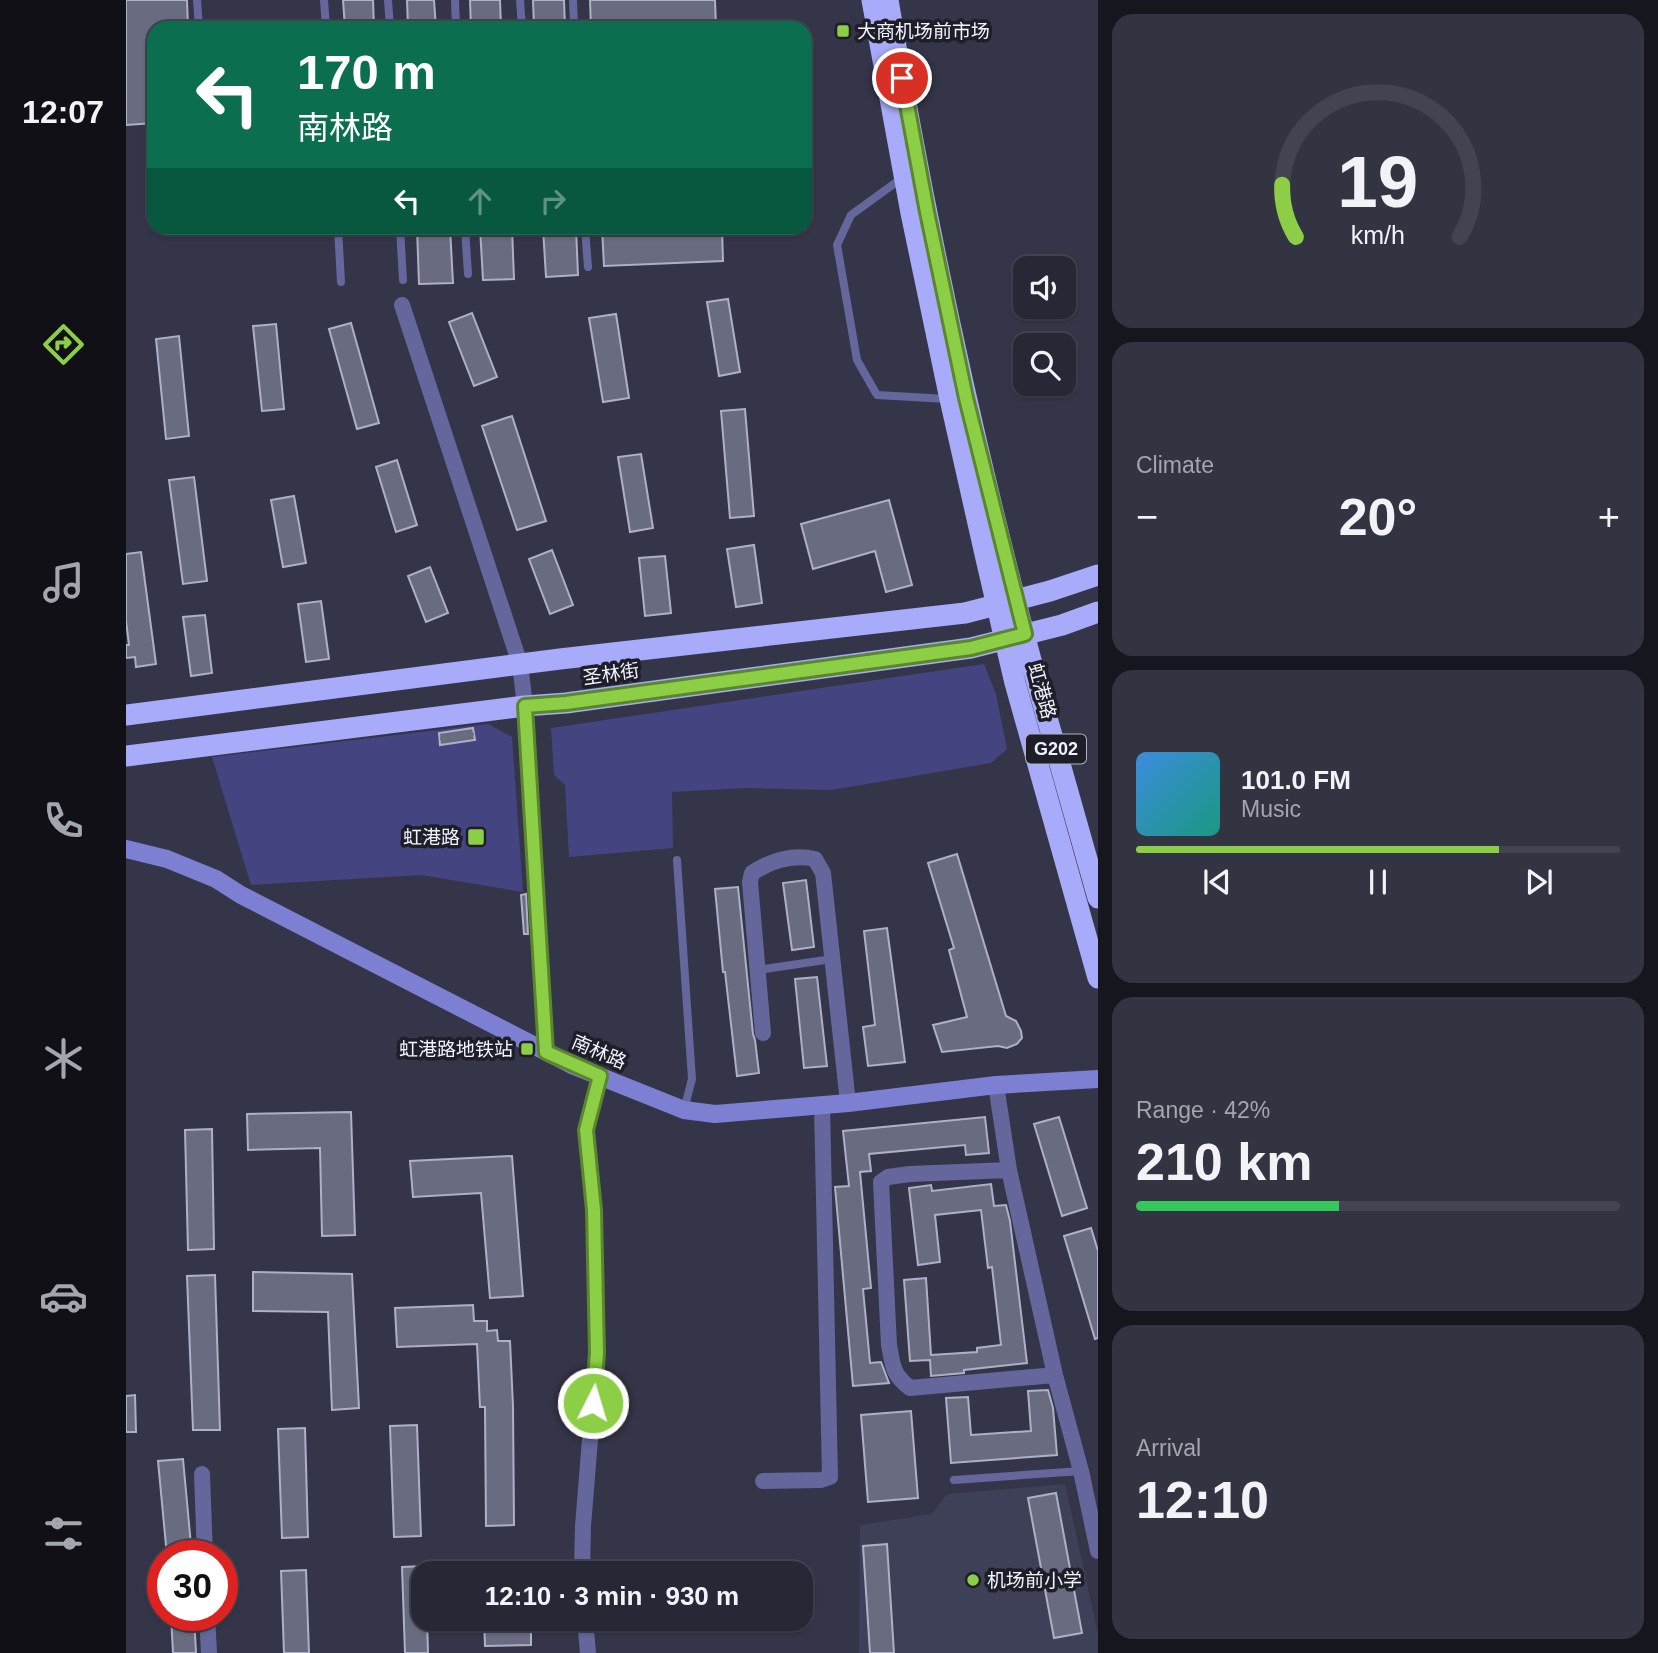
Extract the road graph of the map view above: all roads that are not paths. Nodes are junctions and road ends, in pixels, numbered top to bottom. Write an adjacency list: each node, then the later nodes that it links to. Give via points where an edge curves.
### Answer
1 (197, 0): 9 (lane)
2 (324, 0): 10 (lane)
3 (388, 0): 11 (lane)
4 (455, 0): 12 (lane)
5 (520, 0): 13 (lane)
6 (573, 0): 14 (lane)
7 (872, 0): 15 (highway, 虹港路 / G202)
8 (888, 0): 27 (highway, 虹港路 / G202)
9 (198, 21)
10 (326, 21)
11 (390, 21)
12 (456, 21)
13 (522, 21)
14 (574, 21)
15 (904, 176): 25 (highway, 虹港路 / G202); 25 (lane, via 851,215 837,245 857,360 877,395)
16 (338, 235): 23 (lane)
17 (400, 235): 22 (lane)
18 (465, 235): 21 (lane)
19 (586, 235): 20 (lane)
20 (588, 267)
21 (468, 274)
22 (403, 280)
23 (341, 282)
24 (402, 305): 30 (street)
25 (950, 399): 27 (highway, 虹港路 / G202)
26 (1098, 575): 27 (highway, 圣林街)
27 (1007, 602): 29 (highway, 虹港路 / G202); 30 (highway, 圣林街, via 965,613)
28 (1098, 612): 29 (highway, 圣林街)
29 (1015, 637): 31 (highway, 圣林街, via 971,648); 36 (highway, 虹港路 / G202); 39 (highway, 虹港路 / G202, via 1015,683)
30 (520, 664): 31 (street); 32 (highway, 圣林街)
31 (525, 706): 33 (highway, 圣林街); 41 (street)
32 (126, 715)
33 (126, 755)
34 (126, 849): 41 (street, 南林路, via 216,879)
35 (677, 860): 47 (lane, via 692,1079)
36 (1098, 898)
37 (832, 959): 38 (lane); 38 (street, via 823,873 816,859 783,858 752,873); 45 (street)
38 (758, 970): 40 (street)
39 (1098, 978)
40 (763, 1033)
41 (546, 1052): 42 (street, 南林路)
42 (600, 1076): 47 (street, 南林路); 56 (street, via 586,1130 594,1210 597,1353)
43 (1098, 1079): 44 (street, 南林路)
44 (996, 1085): 45 (street, 南林路); 48 (street)
45 (848, 1103): 46 (street, 南林路)
46 (822, 1105): 47 (street, 南林路, via 715,1114); 53 (street, via 830,1477)
47 (684, 1110)
48 (1009, 1170): 49 (street); 49 (street, via 910,1174 881,1182 892,1362 897,1378 910,1388)
49 (1055, 1375): 50 (street)
50 (1081, 1471): 52 (lane); 55 (street)
51 (202, 1475): 54 (street)
52 (954, 1480)
53 (763, 1481)
54 (204, 1540)
55 (1098, 1551)
56 (582, 1561)
57 (208, 1631): 59 (street)
58 (586, 1631): 60 (street)
59 (209, 1653)
60 (588, 1653)

